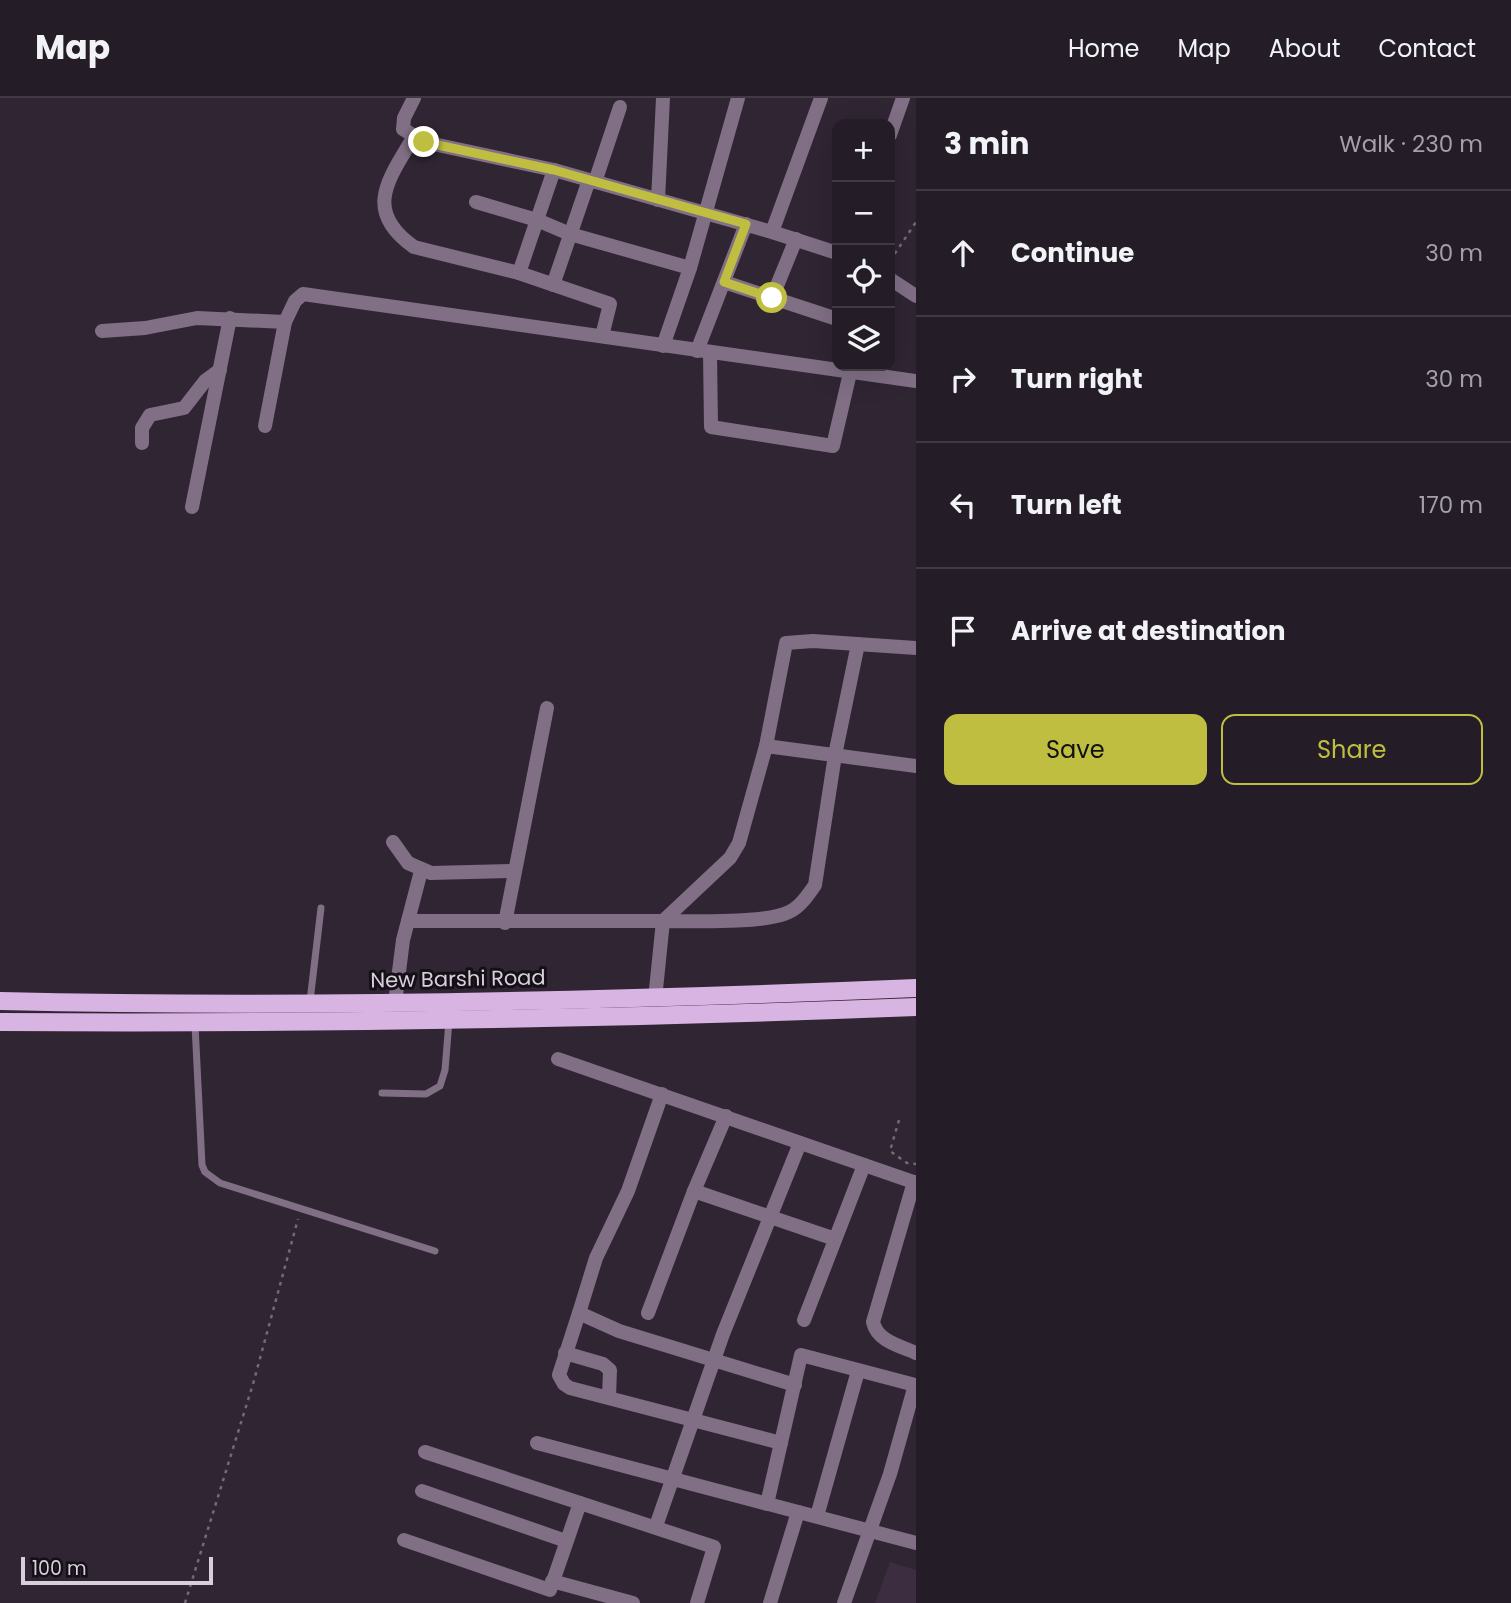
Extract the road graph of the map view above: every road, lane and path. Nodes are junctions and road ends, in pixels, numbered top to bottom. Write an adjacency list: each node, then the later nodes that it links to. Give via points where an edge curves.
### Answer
1 (414, 98): 8 (street, via 403,129)
2 (663, 98): 11 (street)
3 (738, 98): 13 (street)
4 (821, 98): 17 (street)
5 (903, 98): 7 (street)
6 (620, 107): 10 (street)
7 (895, 121)
8 (413, 138): 9 (street); 23 (street, via 386,182 383,204 390,226 414,247)
9 (554, 170): 10 (street); 14 (street)
10 (592, 181): 11 (street); 18 (street)
11 (658, 200): 13 (street)
12 (476, 202): 14 (street)
13 (706, 214): 16 (street); 22 (street)
14 (537, 220): 18 (street); 23 (street)
15 (916, 222): 21 (path)
16 (746, 224): 17 (street); 24 (street)
17 (772, 232): 19 (street)
18 (570, 234): 22 (street); 26 (street)
19 (796, 239): 20 (street); 28 (street)
20 (832, 251)
21 (895, 254)
22 (690, 268): 34 (street)
23 (519, 273): 26 (street)
24 (724, 282): 28 (street); 35 (street)
25 (895, 282): 27 (street)
26 (553, 285): 33 (street, via 610,304)
27 (916, 296)
28 (772, 298): 30 (street)
29 (230, 318): 31 (street); 32 (street); 37 (street)
30 (832, 318)
31 (285, 322): 33 (street, via 303,294); 40 (street)
32 (102, 331)
33 (602, 336): 34 (street)
34 (663, 346): 35 (street)
35 (704, 352): 36 (street); 38 (street, via 711,427 834,446)
36 (832, 368)
37 (220, 370): 41 (street, via 184,408 150,415 142,428); 42 (street)
38 (859, 371): 39 (street)
39 (916, 381)
40 (265, 426)
41 (142, 443)
42 (192, 507)
43 (858, 644): 44 (street); 46 (street, via 786,643); 47 (street)
44 (916, 648)
45 (547, 708): 51 (street)
46 (766, 746): 47 (street); 54 (street, via 730,858)
47 (835, 755): 48 (street); 54 (street, via 815,885 807,898 788,913 724,922)
48 (916, 766)
49 (393, 842): 50 (street, via 408,863)
50 (421, 871): 51 (street); 53 (street)
51 (514, 871): 55 (street)
52 (321, 908): 60 (lane)
53 (408, 921): 55 (street); 59 (street)
54 (663, 921): 55 (street); 57 (street)
55 (505, 923)
56 (916, 988): 57 (main road, New Barshi Road)
57 (655, 999): 59 (main road, New Barshi Road)
58 (0, 1001): 60 (main road, New Barshi Road)
59 (395, 1003): 60 (main road, New Barshi Road)
60 (310, 1004)
61 (916, 1007): 62 (main road, New Barshi Road)
62 (450, 1020): 64 (main road, New Barshi Road); 66 (lane, via 440,1086 426,1094)
63 (0, 1022): 64 (main road, New Barshi Road)
64 (195, 1025): 75 (lane, via 205,1172 220,1182)
65 (558, 1059): 67 (street)
66 (382, 1093)
67 (662, 1094): 68 (street); 79 (street, via 628,1191 596,1258)
68 (726, 1116): 70 (street); 74 (street)
69 (899, 1120): 71 (path, via 890,1151)
70 (800, 1143): 72 (street); 76 (street)
71 (916, 1164)
72 (864, 1165): 73 (street); 77 (street)
73 (915, 1182): 83 (street, via 873,1322 885,1339)
74 (694, 1191): 76 (street); 80 (street)
75 (301, 1209): 78 (lane); 105 (path, via 250,1396)
76 (770, 1215): 77 (street); 84 (street)
77 (835, 1239): 81 (street)
78 (435, 1251)
79 (579, 1313): 82 (street); 84 (street, via 600,1325)
80 (648, 1313)
81 (804, 1320)
82 (565, 1353): 88 (street, via 610,1370); 88 (street, via 559,1375 564,1384)
83 (916, 1353)
84 (713, 1360): 87 (street); 89 (street)
85 (858, 1371): 86 (street); 87 (street, via 801,1355); 98 (street)
86 (916, 1384): 100 (street)
87 (794, 1385): 91 (street)
88 (609, 1397): 89 (street)
89 (691, 1419): 91 (street); 93 (street)
90 (537, 1443): 93 (street)
91 (782, 1443): 96 (street)
92 (425, 1452): 95 (street)
93 (672, 1479): 96 (street); 99 (street)
94 (422, 1491): 102 (street)
95 (580, 1503): 99 (street); 102 (street)
96 (768, 1504): 97 (street)
97 (798, 1512): 98 (street); 108 (street)
98 (817, 1516): 100 (street)
99 (656, 1526): 107 (street, via 714,1547)
100 (870, 1529): 103 (street); 109 (street)
101 (404, 1540): 104 (street)
102 (566, 1541): 104 (street)
103 (916, 1543)
104 (550, 1591): 106 (street)
105 (185, 1603)
106 (634, 1603)
107 (697, 1603)
108 (770, 1603)
109 (845, 1603)

